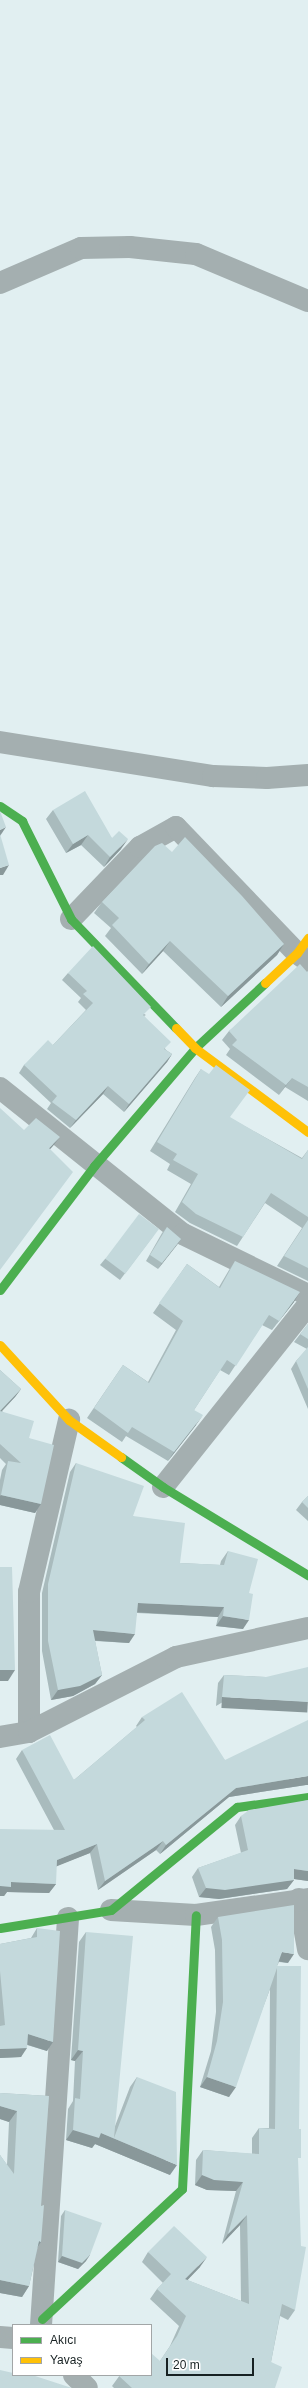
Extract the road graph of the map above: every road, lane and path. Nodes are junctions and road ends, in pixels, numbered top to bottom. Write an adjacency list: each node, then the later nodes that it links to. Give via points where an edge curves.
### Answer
1 (0, 284): 2 (street, via 81,248 130,247 196,254)
2 (308, 301)
3 (0, 742): 4 (street, via 213,776 267,778)
4 (308, 775)
5 (0, 806): 6 (street, via 22,821)
6 (71, 918): 7 (street, via 140,847 176,827); 8 (street)
7 (304, 951): 8 (street)
8 (195, 1048): 10 (street); 11 (street)
9 (0, 1088): 11 (street)
10 (308, 1132)
11 (94, 1166): 12 (street); 13 (street, via 183,1234)
12 (0, 1290)
13 (308, 1295)
14 (308, 1305): 17 (street)
15 (0, 1345): 16 (street)
16 (69, 1420): 17 (street); 20 (street, via 29,1592)
17 (163, 1487): 18 (street)
18 (308, 1575)
19 (308, 1628): 20 (street, via 176,1657)
20 (28, 1732): 21 (street)
21 (0, 1737)
22 (308, 1797): 24 (street, via 237,1807)
23 (303, 1899): 25 (street); 28 (street)
24 (111, 1910): 25 (street); 26 (street)
25 (196, 1915): 29 (street, via 182,2189)
26 (68, 1918): 27 (street); 29 (street)
27 (0, 1928)
28 (308, 1949)
29 (41, 2322)
30 (0, 2337): 31 (street)
31 (12, 2338)
32 (75, 2376): 33 (street)
33 (87, 2388)

